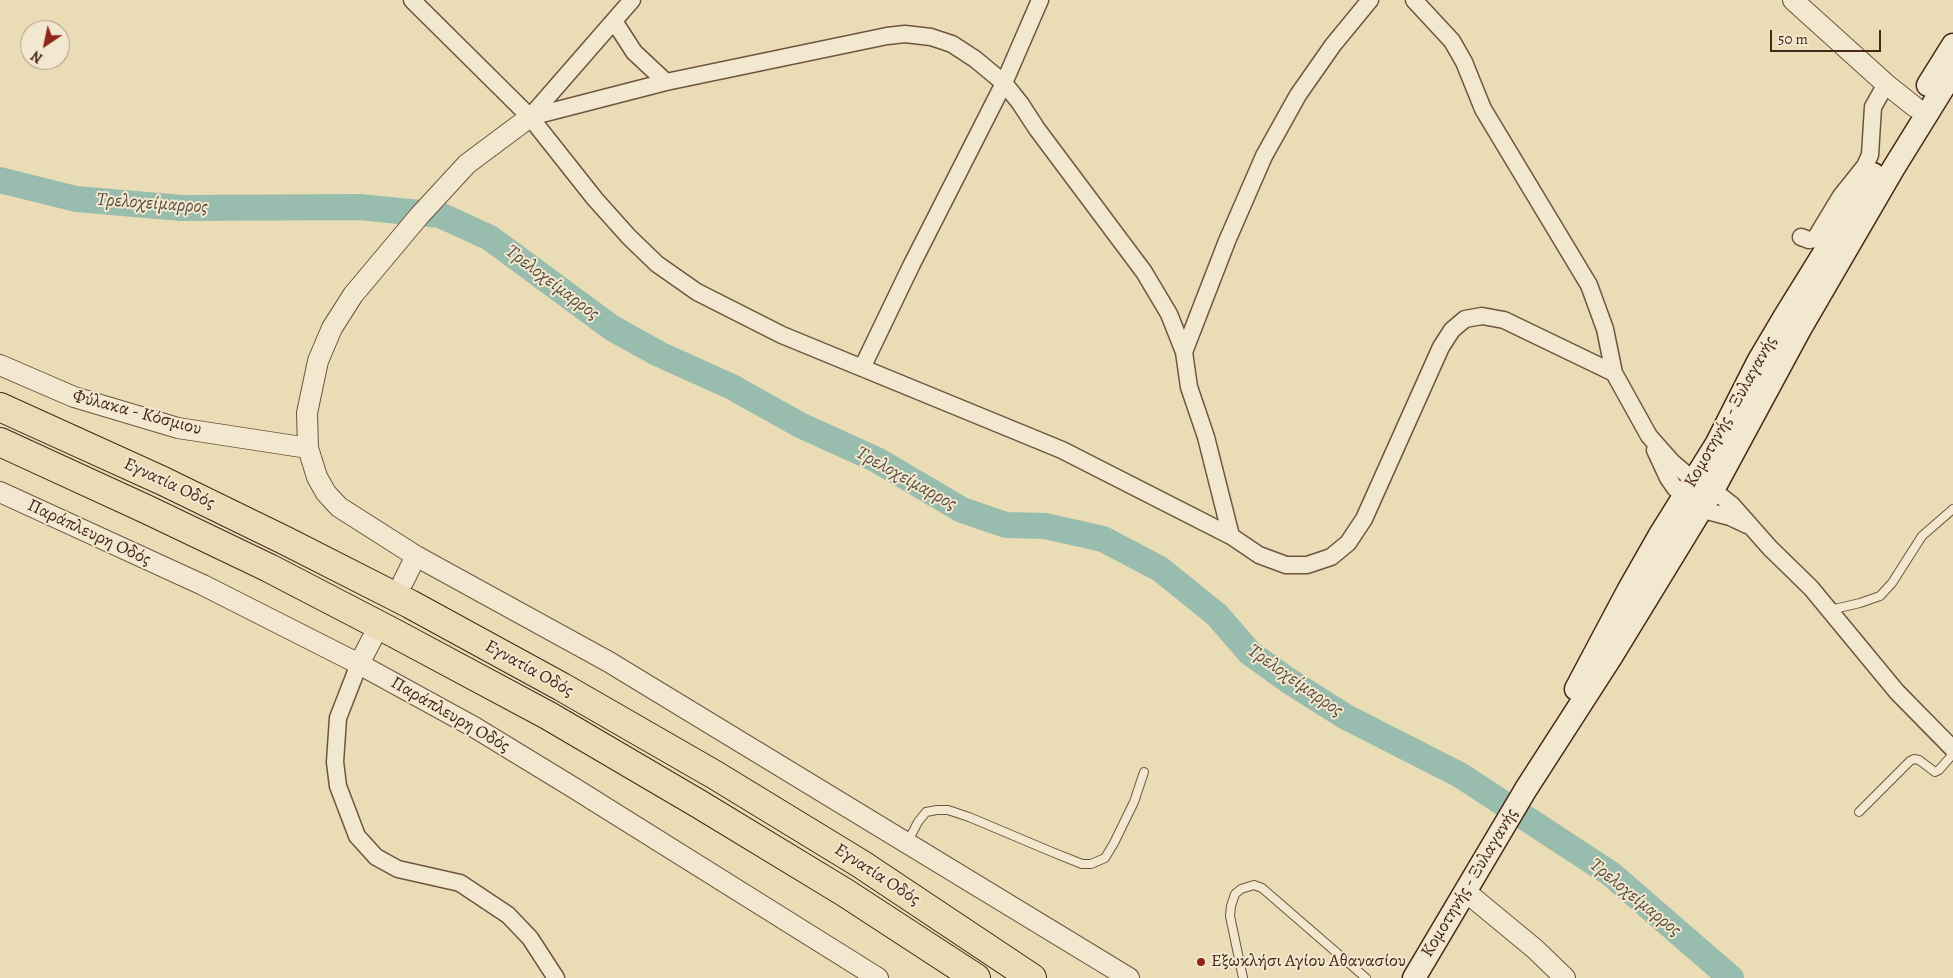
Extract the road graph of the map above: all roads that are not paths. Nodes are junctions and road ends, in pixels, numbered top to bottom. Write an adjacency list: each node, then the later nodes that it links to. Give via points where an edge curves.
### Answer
1 (412, 0): 14 (street)
2 (632, 0): 7 (street)
3 (1040, 0): 11 (street)
4 (1370, 0): 17 (street, via 1298,95 1264,156)
5 (1414, 0): 20 (street, via 1452,41 1483,109 1589,286 1604,329)
6 (1793, 0): 12 (street)
7 (614, 21): 10 (street, via 634,52); 14 (street)
8 (1953, 45): 13 (main road, Κομοτηνής - Ξυλαγανής)
9 (1953, 72): 25 (main road, Κομοτηνής - Ξυλαγανής)
10 (666, 82): 11 (street, via 905,34 952,44); 14 (street)
11 (1004, 83): 17 (street, via 1144,272 1169,314); 19 (street)
12 (1886, 84): 13 (street); 15 (street, via 1872,107)
13 (1915, 107): 15 (main road, Κομοτηνής - Ξυλαγανής)
14 (530, 117): 19 (street, via 595,199 657,264 697,292 782,335); 23 (street, via 467,164 353,295 332,328 318,361 307,413)
15 (1875, 158): 16 (street, via 1841,196 1815,239); 25 (main road, Κομοτηνής - Ξυλαγανής, via 1760,360 1717,443)
16 (1801, 237)
17 (1184, 352): 27 (street, via 1189,387 1206,437)
18 (0, 365): 23 (street, Φύλακα - Κόσμιου, via 74,397 178,428)
19 (862, 368): 27 (street, via 1062,450)
20 (1614, 373): 25 (street, via 1649,436); 27 (street, via 1504,320 1482,316 1465,319 1452,330 1441,347 1364,519 1348,543 1331,557 1307,565 1286,565 1259,555)
21 (0, 407): 42 (highway, Εγνατία Οδός, via 284,540 562,687 861,864)
22 (0, 442): 41 (highway, Εγνατία Οδός, via 269,568 549,716 844,892)
23 (308, 448): 28 (street, via 317,477 339,507)
24 (0, 492): 32 (street, Παράπλευρη Οδός, via 203,585)
25 (1699, 493): 30 (street, via 1752,528); 38 (main road, Κομοτηνής - Ξυλαγανής, via 1611,657 1526,789)
26 (1953, 509): 30 (lane, via 1922,536 1880,596)
27 (1231, 536)
28 (416, 556): 29 (street); 37 (street, via 609,662)
29 (403, 582)
30 (1830, 610): 33 (street, via 1897,692)
31 (372, 639): 32 (street)
32 (359, 664): 39 (street, via 338,718 335,762 338,786 357,836 376,857 398,869 460,883 508,915 530,938); 40 (street, Παράπλευρη Οδός, via 542,768)
33 (1953, 749)
34 (1953, 754): 36 (lane, via 1935,772 1914,758)
35 (1144, 772): 37 (lane, via 1114,843 1105,858 1091,864 1082,864 948,810 926,812)
36 (1859, 812)
37 (907, 843): 43 (street)
38 (1466, 892): 46 (main road, Κομοτηνής - Ξυλαγανής); 47 (street)
39 (556, 978)
40 (878, 978)
41 (976, 978)
42 (1032, 978)
43 (1129, 978)
44 (1243, 978): 45 (lane, via 1230,906 1235,894 1254,885 1262,888)
45 (1366, 978)
46 (1414, 978)
47 (1565, 978)

